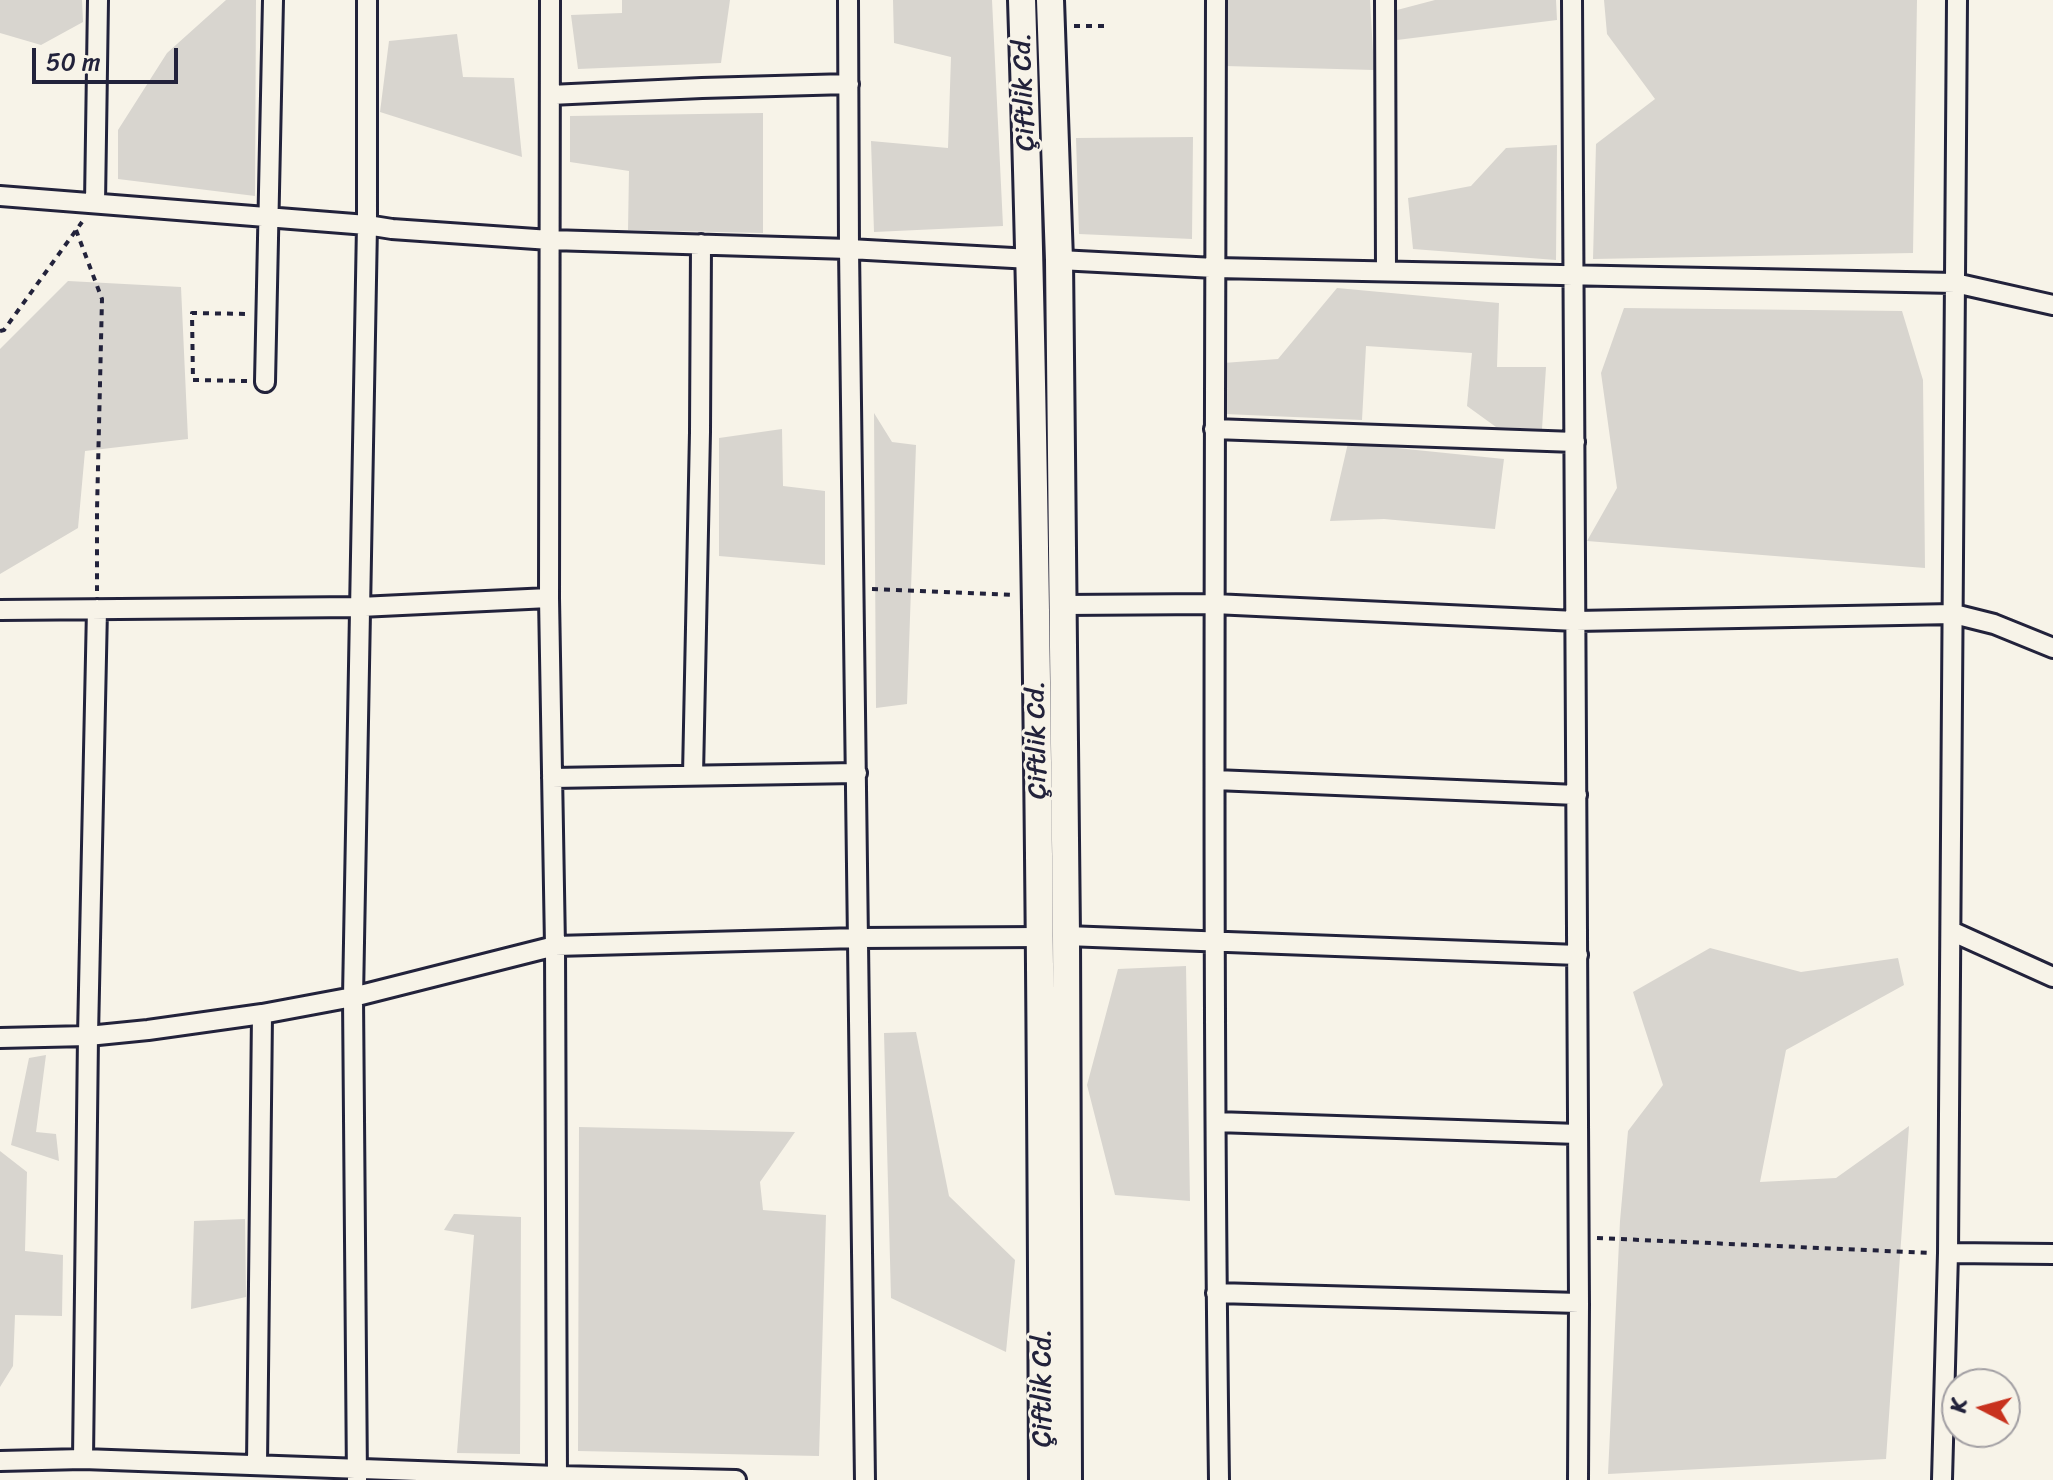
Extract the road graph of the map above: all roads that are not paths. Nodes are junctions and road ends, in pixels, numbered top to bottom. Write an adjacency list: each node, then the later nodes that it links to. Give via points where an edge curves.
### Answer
1 (98, 0): 15 (street)
2 (273, 0): 16 (street)
3 (367, 0): 17 (street)
4 (550, 0): 13 (street)
5 (848, 0): 12 (street)
6 (1022, 0): 21 (street, Çiftlik Cd.)
7 (1050, 0): 22 (street, Çiftlik Cd.)
8 (1216, 0): 23 (street)
9 (1385, 0): 24 (street)
10 (1572, 0): 25 (street)
11 (1957, 0): 26 (street)
12 (849, 84): 13 (street); 20 (street)
13 (550, 95): 18 (street)
14 (0, 196): 15 (street)
15 (95, 203): 16 (street)
16 (268, 217): 17 (street); 28 (street)
17 (367, 225): 18 (street); 34 (street)
18 (550, 240): 19 (street); 31 (street)
19 (701, 244): 20 (street); 41 (street)
20 (849, 249): 21 (street); 40 (street)
21 (1031, 259): 22 (street); 46 (street, Çiftlik Cd., via 1036,596)
22 (1059, 260): 23 (street); 33 (street, Çiftlik Cd.)
23 (1215, 268): 24 (street); 29 (street)
24 (1386, 271): 25 (street)
25 (1574, 275): 26 (street); 30 (street)
26 (1955, 283): 27 (street); 37 (street)
27 (2053, 305)
28 (265, 382)
29 (1214, 429): 30 (street); 32 (street)
30 (1575, 442): 38 (street)
31 (549, 598): 34 (street); 42 (street)
32 (1214, 604): 33 (street); 38 (street); 43 (street)
33 (1062, 605): 46 (street, Çiftlik Cd.)
34 (360, 607): 35 (street); 52 (street)
35 (97, 609): 36 (street); 54 (street)
36 (0, 610)
37 (1954, 614): 38 (street); 39 (street); 45 (street)
38 (1576, 621): 44 (street)
39 (2053, 648)
40 (857, 773): 41 (street); 47 (street)
41 (693, 775): 42 (street)
42 (552, 778): 49 (street)
43 (1215, 780): 44 (street); 48 (street)
44 (1577, 795): 50 (street)
45 (1951, 931): 51 (street); 58 (street)
46 (1054, 936): 47 (street); 48 (street); 69 (street, Çiftlik Cd.); 70 (street, Çiftlik Cd.)
47 (859, 938): 49 (street); 68 (street)
48 (1216, 941): 50 (street); 56 (street)
49 (555, 946): 52 (street); 66 (street)
50 (1578, 955): 57 (street)
51 (2053, 977)
52 (353, 997): 53 (street); 65 (street)
53 (262, 1014): 54 (street); 64 (street)
54 (88, 1036): 55 (street); 62 (street)
55 (0, 1038)
56 (1216, 1122): 57 (street); 60 (street)
57 (1578, 1134): 61 (street)
58 (1948, 1253): 59 (street); 73 (street)
59 (2053, 1254)
60 (1216, 1293): 61 (street); 71 (street)
61 (1579, 1303): 72 (street)
62 (83, 1459): 63 (street); 64 (street)
63 (0, 1461)
64 (257, 1464): 65 (street)
65 (357, 1474): 66 (street)
66 (557, 1476): 67 (street)
67 (736, 1480)
68 (865, 1480)
69 (1043, 1480)
70 (1068, 1480)
71 (1219, 1480)
72 (1578, 1480)
73 (1942, 1480)

